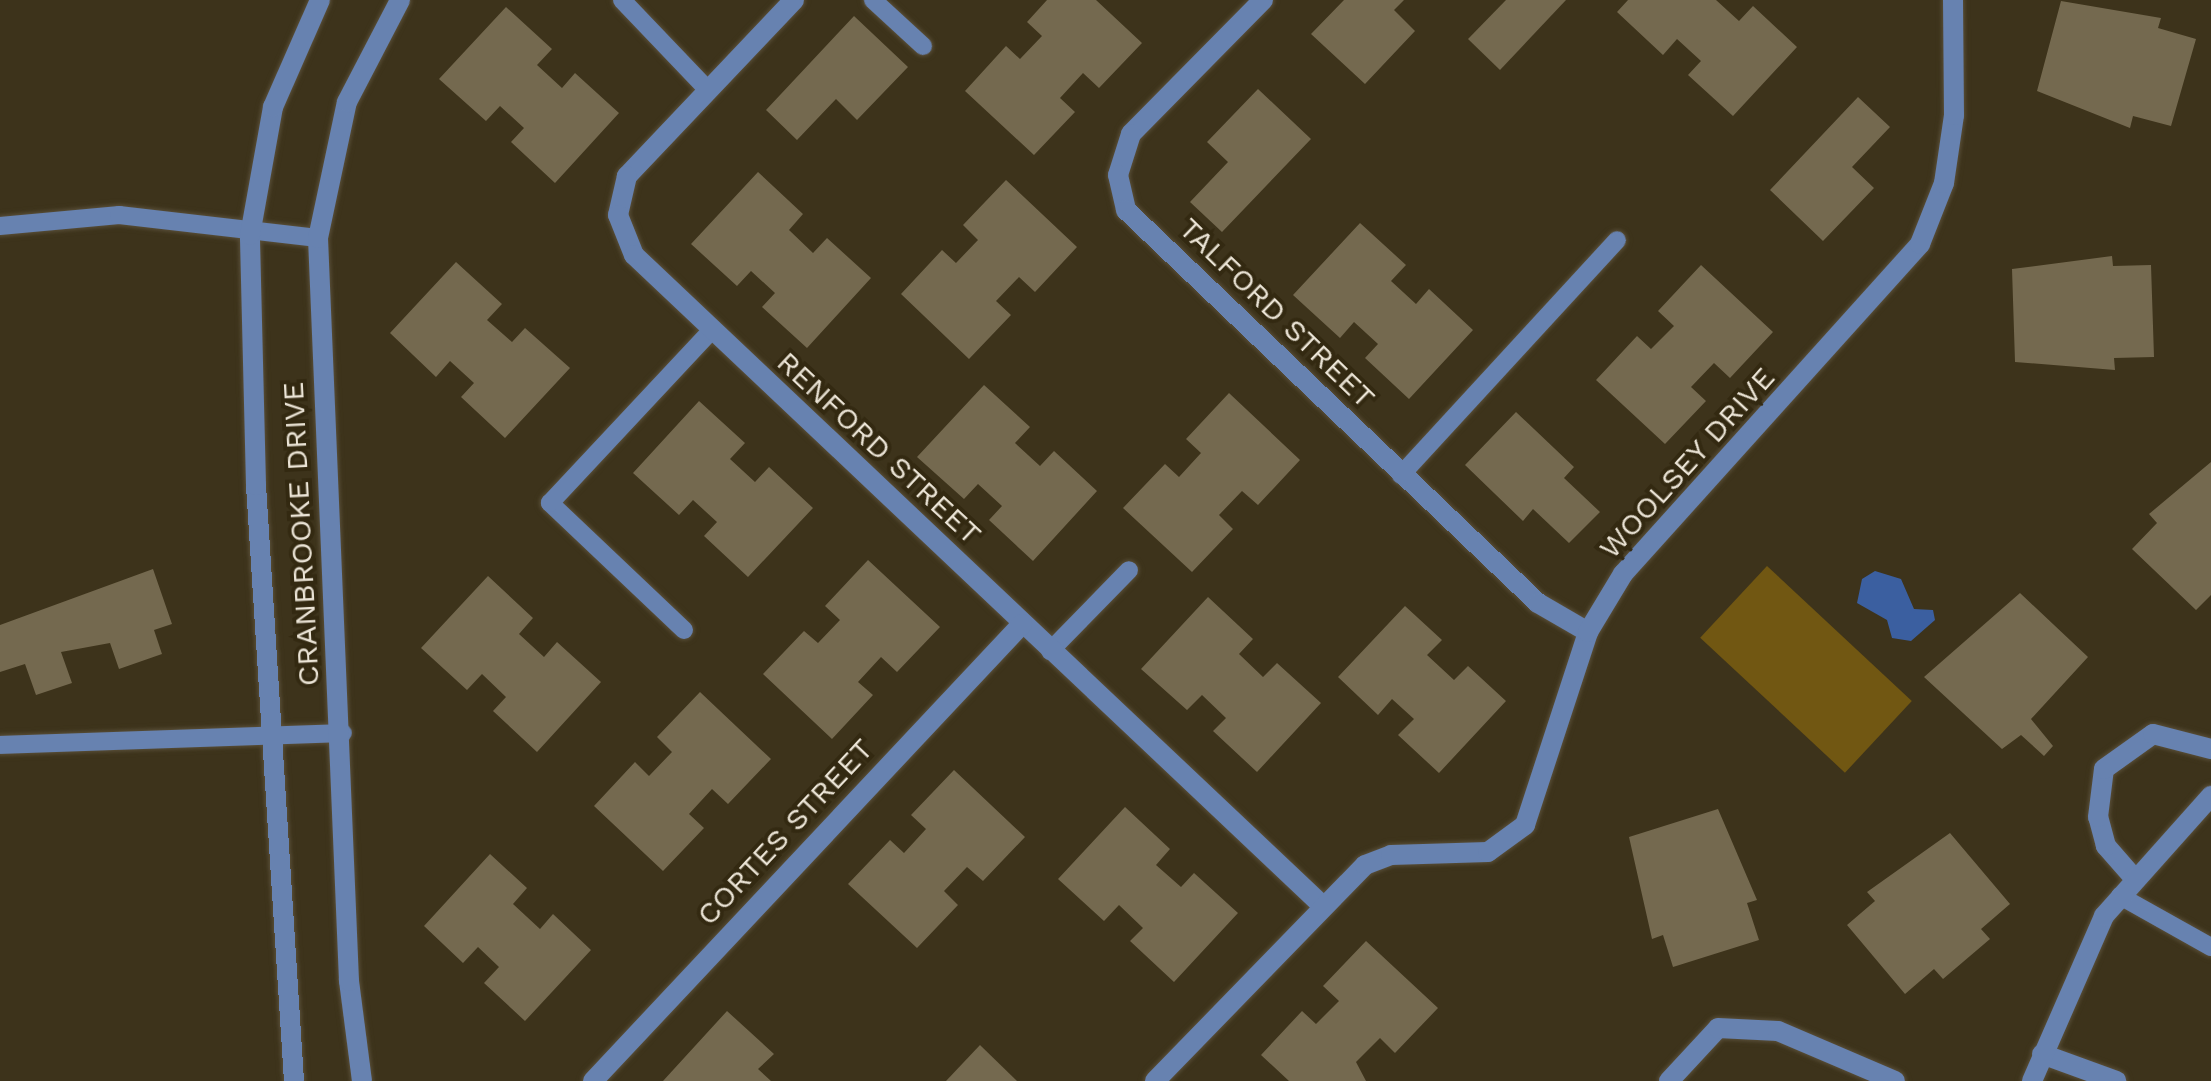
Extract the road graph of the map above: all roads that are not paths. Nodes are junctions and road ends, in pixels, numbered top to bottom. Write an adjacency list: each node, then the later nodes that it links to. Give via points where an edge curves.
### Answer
1 (320, 0): 11 (street, CRANBROOKE DRIVE, via 273,107)
2 (400, 0): 12 (street, CRANBROOKE DRIVE, via 347,102)
3 (622, 0): 9 (lane)
4 (794, 0): 9 (street, RENFORD STREET)
5 (872, 0): 8 (lane)
6 (1263, 0): 15 (street, TALFORD STREET, via 1132,134 1118,175 1126,210)
7 (1953, 0): 19 (street, WOOLSEY DRIVE, via 1954,114 1944,183 1920,244 1665,524)
8 (923, 46)
9 (706, 90): 14 (street, RENFORD STREET, via 627,176 618,215 652,277)
10 (0, 226): 11 (lane, via 119,215)
11 (250, 235): 12 (lane); 21 (street, CRANBROOKE DRIVE)
12 (318, 238): 22 (street, CRANBROOKE DRIVE)
13 (1616, 240): 15 (lane)
14 (712, 330): 17 (street, RENFORD STREET); 18 (lane, via 550,504)
15 (1401, 475): 19 (street, TALFORD STREET, via 1538,603)
16 (1129, 570): 20 (lane)
17 (1022, 624): 20 (street, RENFORD STREET); 33 (street, CORTES STREET)
18 (684, 630)
19 (1588, 632): 28 (street, WOOLSEY DRIVE, via 1538,799 1509,842 1466,856 1391,855 1366,865)
20 (1050, 651): 28 (street, RENFORD STREET)
21 (272, 732): 22 (lane); 23 (lane); 31 (street, CRANBROOKE DRIVE)
22 (343, 732): 32 (street, CRANBROOKE DRIVE, via 349,981)
23 (0, 746)
24 (2211, 749): 26 (street, via 2153,734 2104,769 2098,818 2106,846)
25 (2211, 796): 26 (street)
26 (2134, 878): 27 (street)
27 (2120, 896): 29 (lane); 30 (street)
28 (1323, 906): 34 (street, WOOLSEY DRIVE)
29 (2211, 947)
30 (2042, 1054): 37 (street); 38 (street)
31 (294, 1081)
32 (362, 1081)
33 (593, 1081)
34 (1155, 1081)
35 (1669, 1081): 36 (street, via 1718,1028 1778,1031)
36 (1895, 1081)
37 (2032, 1081)
38 (2116, 1081)

